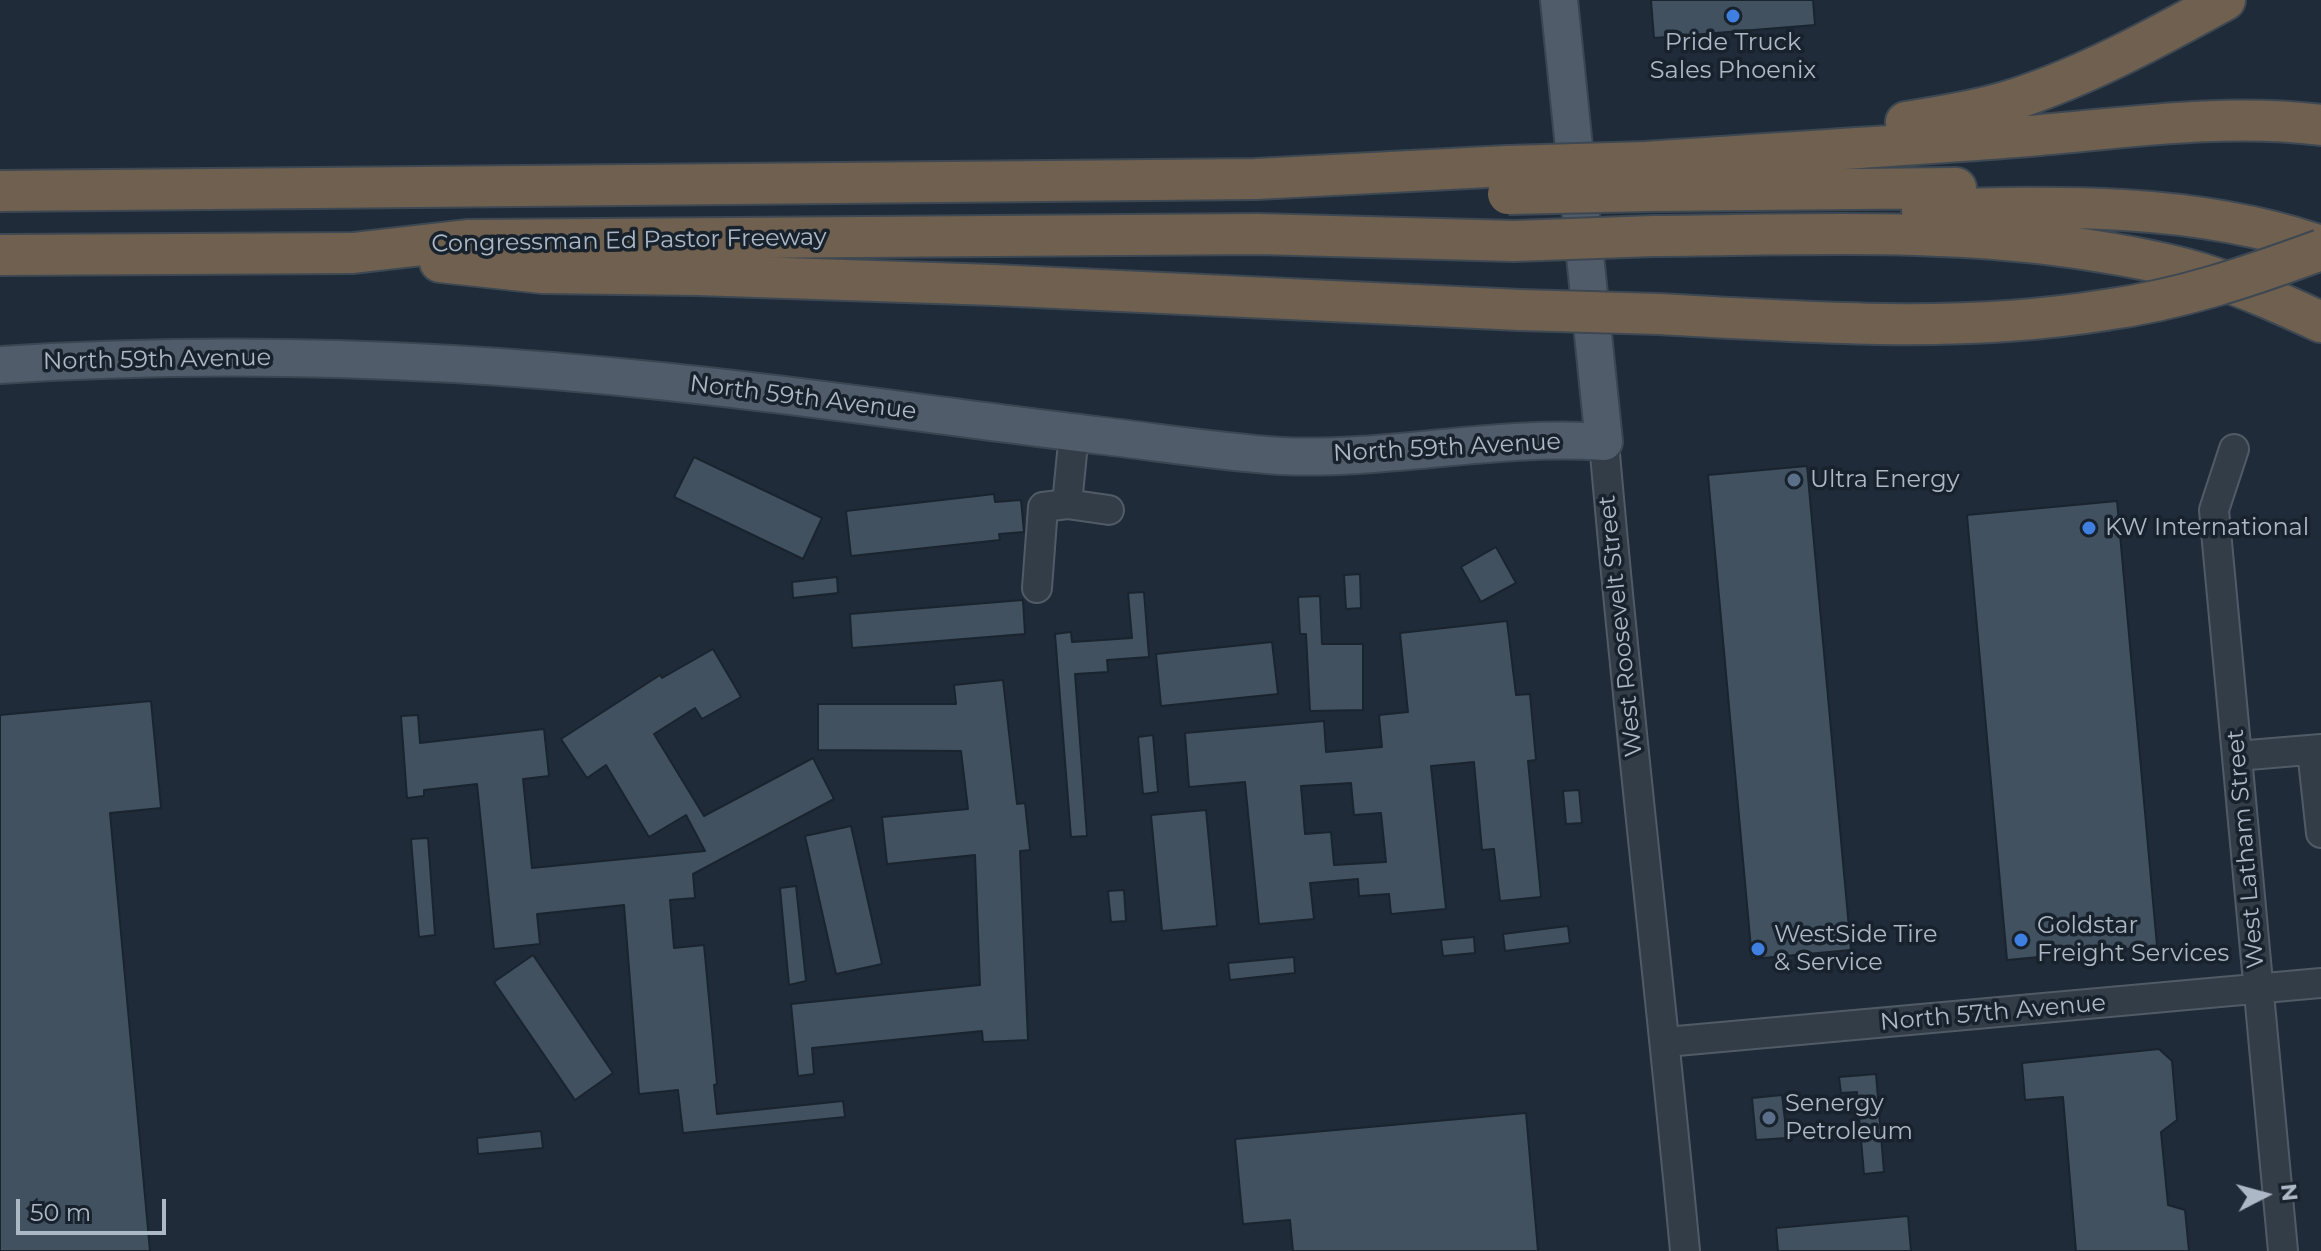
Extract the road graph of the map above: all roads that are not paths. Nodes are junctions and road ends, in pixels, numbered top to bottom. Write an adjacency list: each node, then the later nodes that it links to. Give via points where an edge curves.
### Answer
1 (1559, 0): 14 (main road, West Roosevelt Street)
2 (2225, 0): 4 (highway, via 2156,38 2019,97 1976,110 1874,125)
3 (2321, 125): 4 (highway, via 2120,126 1929,143)
4 (1649, 189): 6 (highway, bridge); 7 (highway, via 2100,188 2239,201); 8 (highway, via 2101,208 2235,223); 11 (highway, via 1935,234 2011,238 2132,256 2207,275)
5 (0, 191): 6 (highway, via 1256,179)
6 (1509, 194): 9 (highway, Congressman Ed Pastor Freeway, via 1258,234 467,240)
7 (2321, 222)
8 (2321, 248): 9 (highway, bridge, via 2223,285 2146,304 2047,319 1931,326 994,285 542,273)
9 (353, 253): 10 (highway, Congressman Ed Pastor Freeway)
10 (0, 255)
11 (2321, 322)
12 (0, 365): 13 (main road, North 59th Avenue, via 184,358 464,364 671,382)
13 (1074, 433): 14 (main road, North 59th Avenue, via 1282,456); 16 (street)
14 (1604, 442): 24 (street, West Roosevelt Street)
15 (2234, 449): 20 (street, West Latham Street, via 2214,510)
16 (1067, 504): 17 (street); 18 (street, via 1043,507)
17 (1109, 510)
18 (1037, 588)
19 (2316, 749): 20 (street); 21 (street)
20 (2237, 756): 23 (street, West Latham Street)
21 (2321, 833)
22 (2321, 983): 23 (street, North 57th Avenue)
23 (2259, 989): 24 (street, North 57th Avenue); 26 (street, West Latham Street)
24 (1666, 1042): 25 (street, West Roosevelt Street)
25 (1685, 1251)
26 (2283, 1251)

